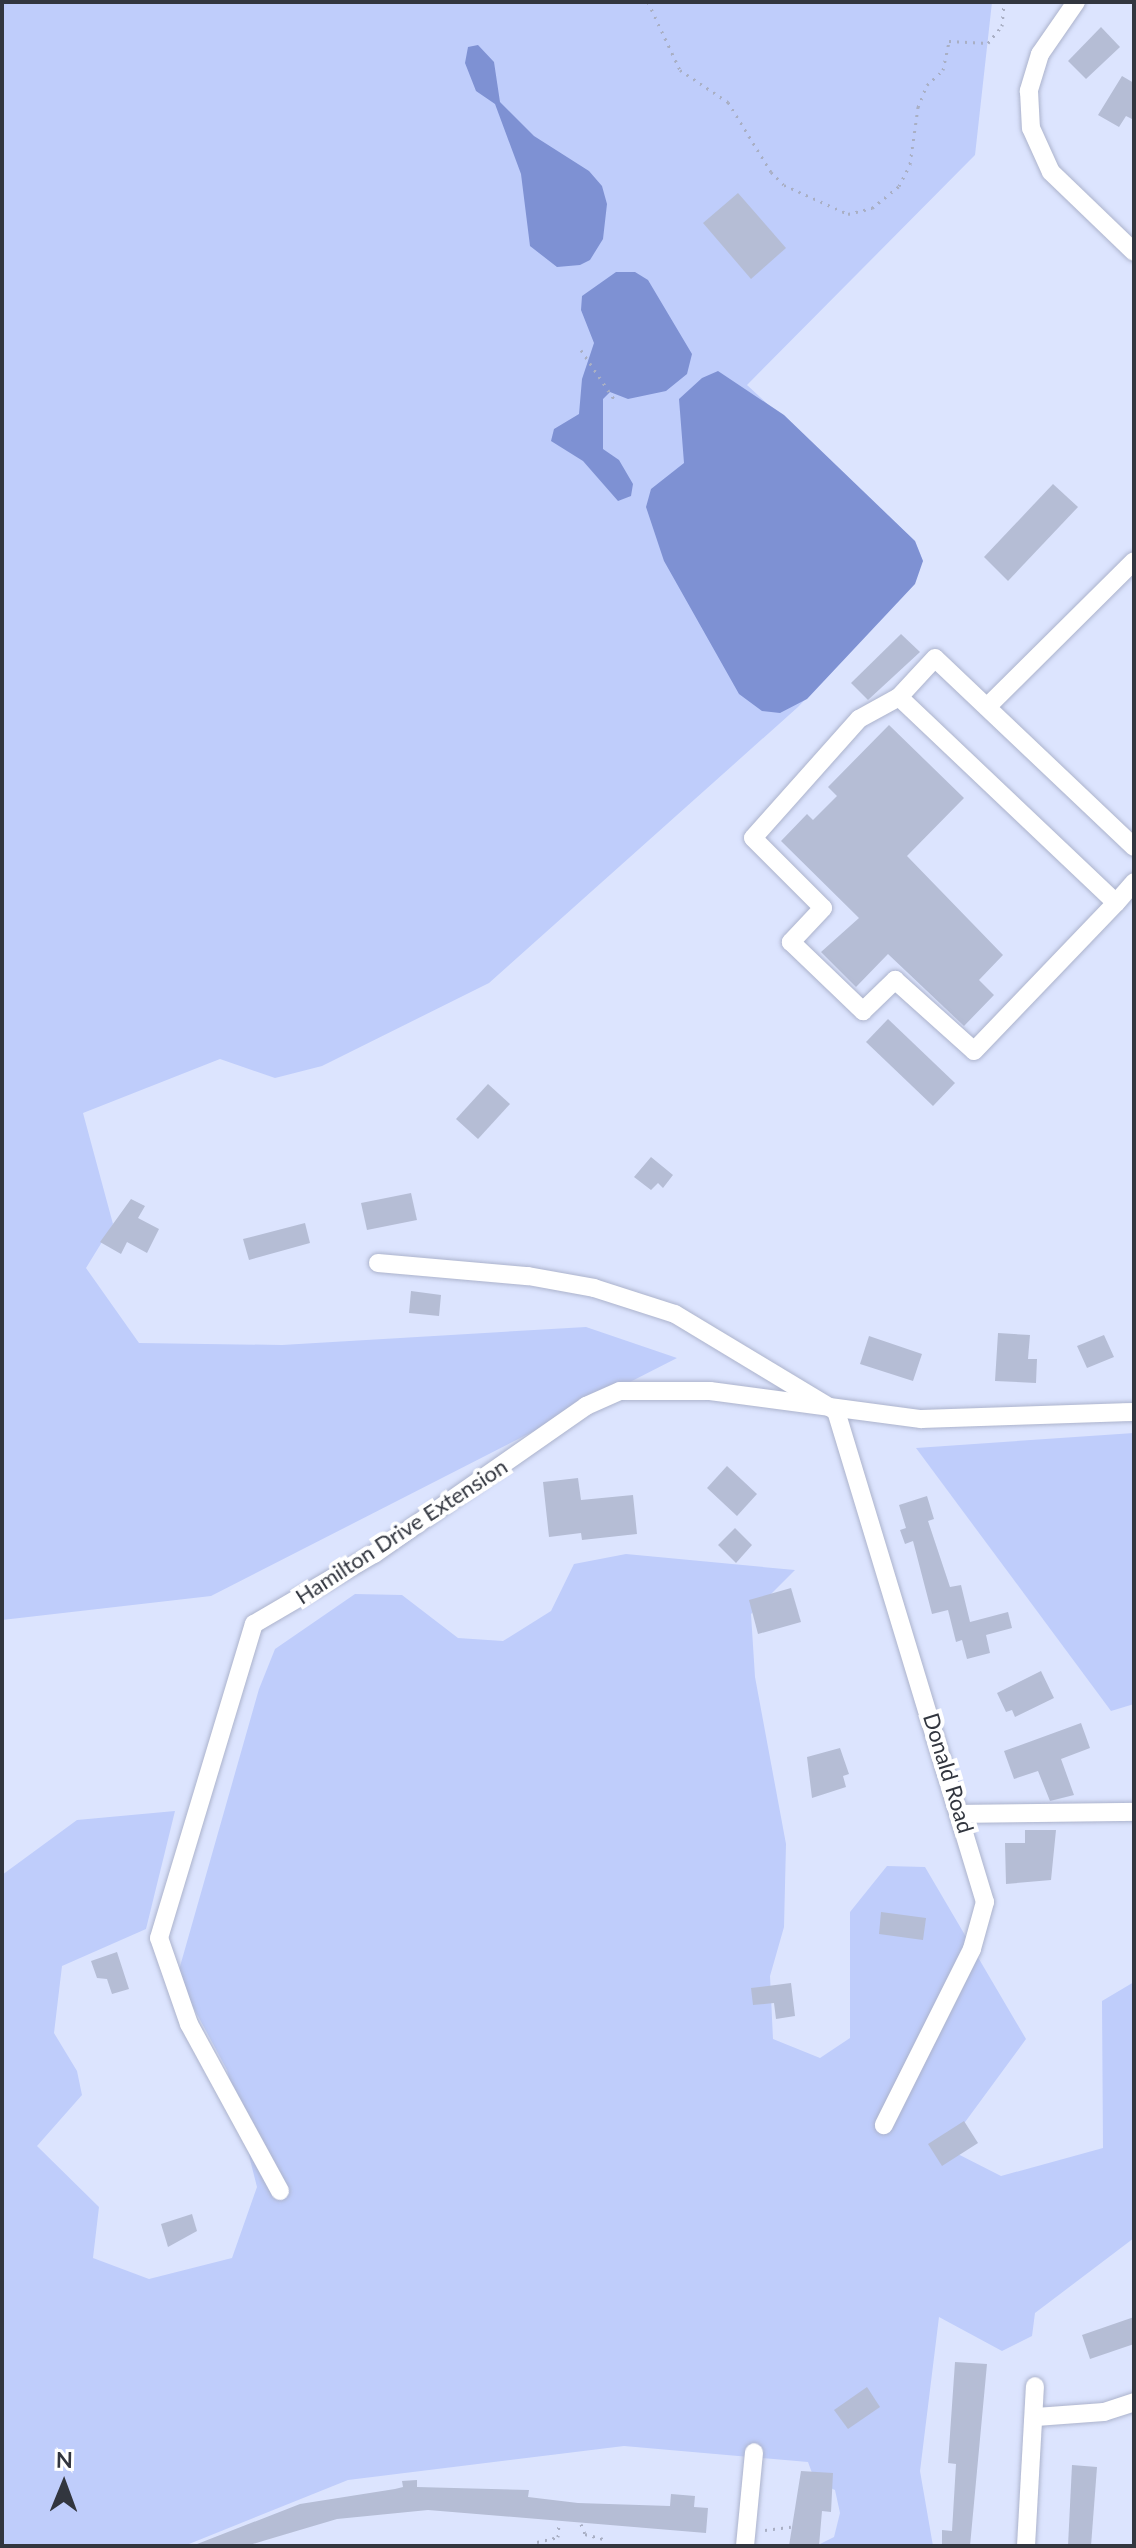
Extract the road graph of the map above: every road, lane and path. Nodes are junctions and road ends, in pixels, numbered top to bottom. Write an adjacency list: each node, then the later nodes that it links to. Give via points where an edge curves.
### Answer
1 (648, 2): 2 (path, via 680,70 728,102 771,172 784,185 848,214 872,208 899,186 910,164 918,107 927,85 943,70 949,41 988,43 1002,26)
2 (1004, 2)
3 (1076, 2): 4 (street, via 1040,54 1029,91 1031,128 1051,172)
4 (1134, 252)
5 (581, 350): 6 (path)
6 (614, 399)
7 (1128, 567): 8 (street); 10 (street)
8 (1134, 589)
9 (899, 697): 10 (street, via 935,658); 13 (street); 13 (street, via 859,719 753,838 823,908 791,942 863,1011 895,980 974,1051)
10 (987, 707): 11 (street)
11 (1134, 847)
12 (1134, 882): 13 (street)
13 (1116, 903)
14 (378, 1263): 15 (street, Hamilton Drive Extension, via 528,1276 594,1288 675,1314)
15 (836, 1411): 16 (street, Hamilton Drive Extension, via 921,1419); 18 (street, Donald Road); 20 (street, Hamilton Drive Extension, via 710,1391 620,1391 586,1406 374,1554 254,1624 162,1914 159,1938 189,2024)
16 (1134, 1412)
17 (1134, 1812): 18 (street)
18 (962, 1814): 19 (street, Donald Road, via 985,1902 972,1949)
19 (884, 2125)
20 (280, 2191)
21 (1035, 2386): 23 (street)
22 (1134, 2402): 23 (street, via 1104,2412)
23 (1036, 2417): 31 (street)
24 (754, 2452): 30 (street)
25 (559, 2523): 29 (path, via 558,2537)
26 (581, 2524): 28 (path, via 585,2534)
27 (791, 2527): 30 (path, via 771,2526)
28 (604, 2539)
29 (537, 2542)
30 (753, 2543)
31 (1026, 2546)

